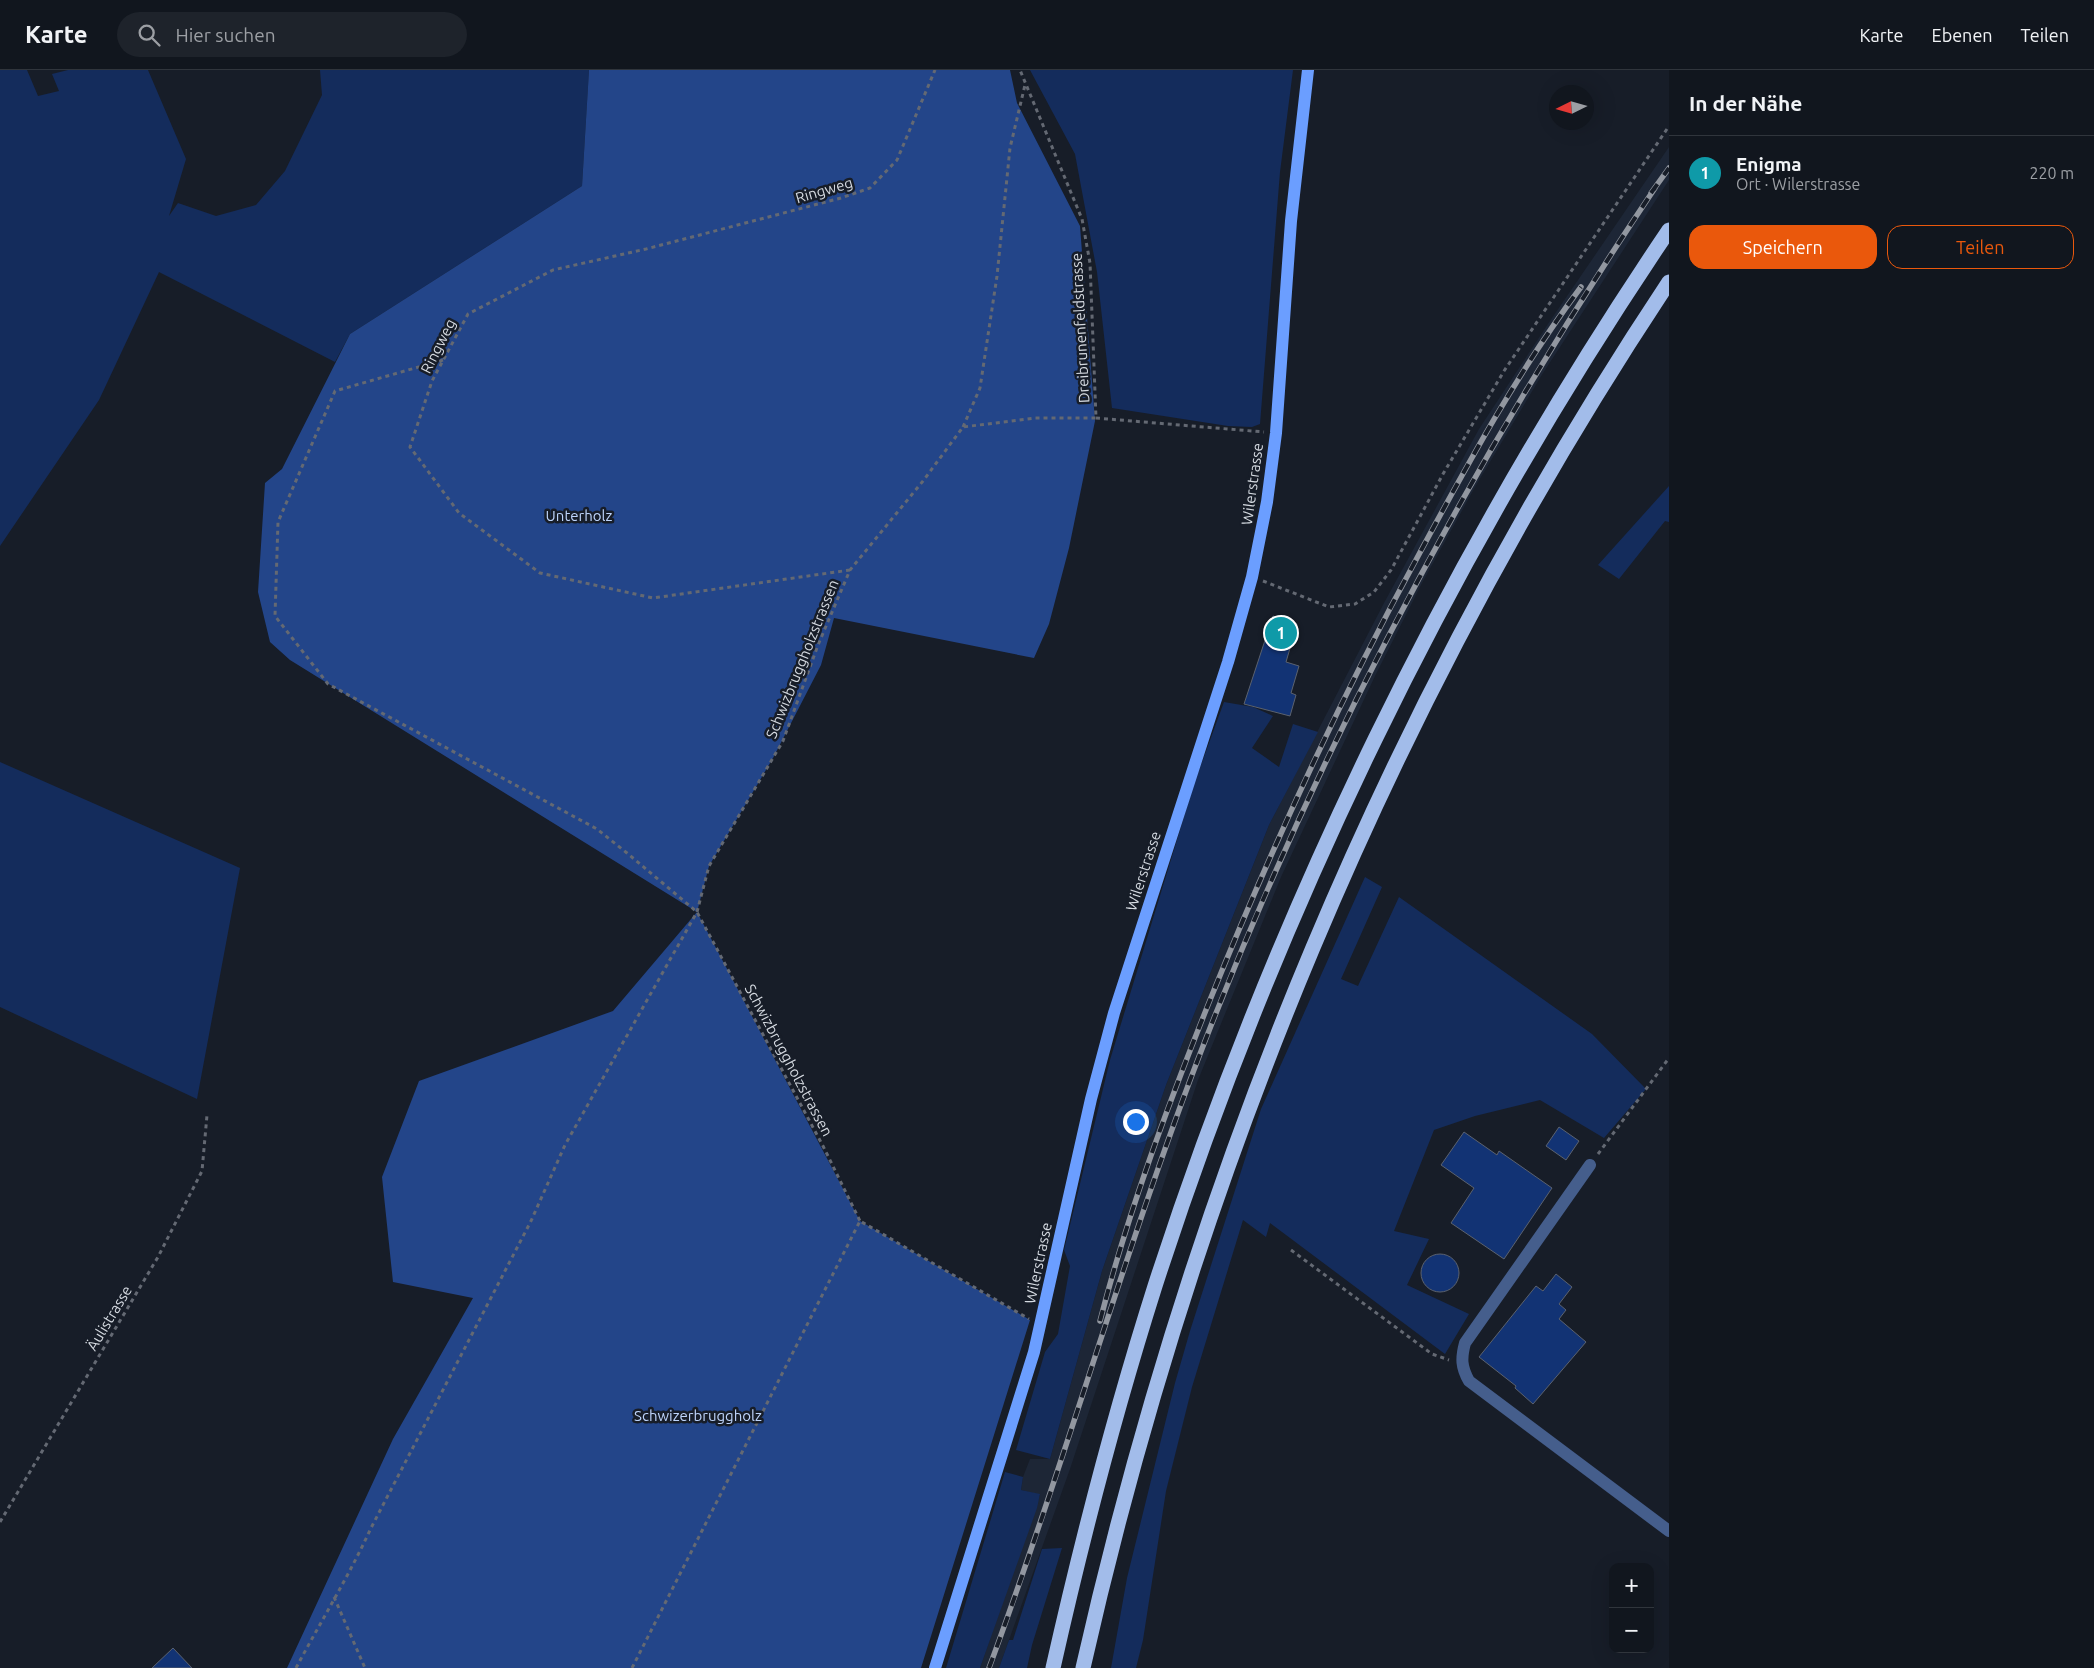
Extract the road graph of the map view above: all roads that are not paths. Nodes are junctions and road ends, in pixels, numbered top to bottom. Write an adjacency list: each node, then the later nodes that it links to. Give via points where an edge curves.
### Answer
1 (1308, 70): 6 (main road, Wilerstrasse, via 1268,435 1267,502 1252,577 1228,662 1130,961 1100,1065 1036,1323 1024,1386)
2 (1669, 230): 7 (highway, via 1550,416 1473,551 1380,728 1292,921 1210,1126 1154,1289 1088,1519)
3 (1669, 282): 8 (highway, via 1590,406 1490,580 1401,752 1308,956 1236,1140 1177,1314 1117,1523)
4 (1590, 1165): 5 (street, via 1465,1343 1462,1370 1469,1381)
5 (1669, 1531)
6 (935, 1668)
7 (1053, 1668)
8 (1083, 1668)

